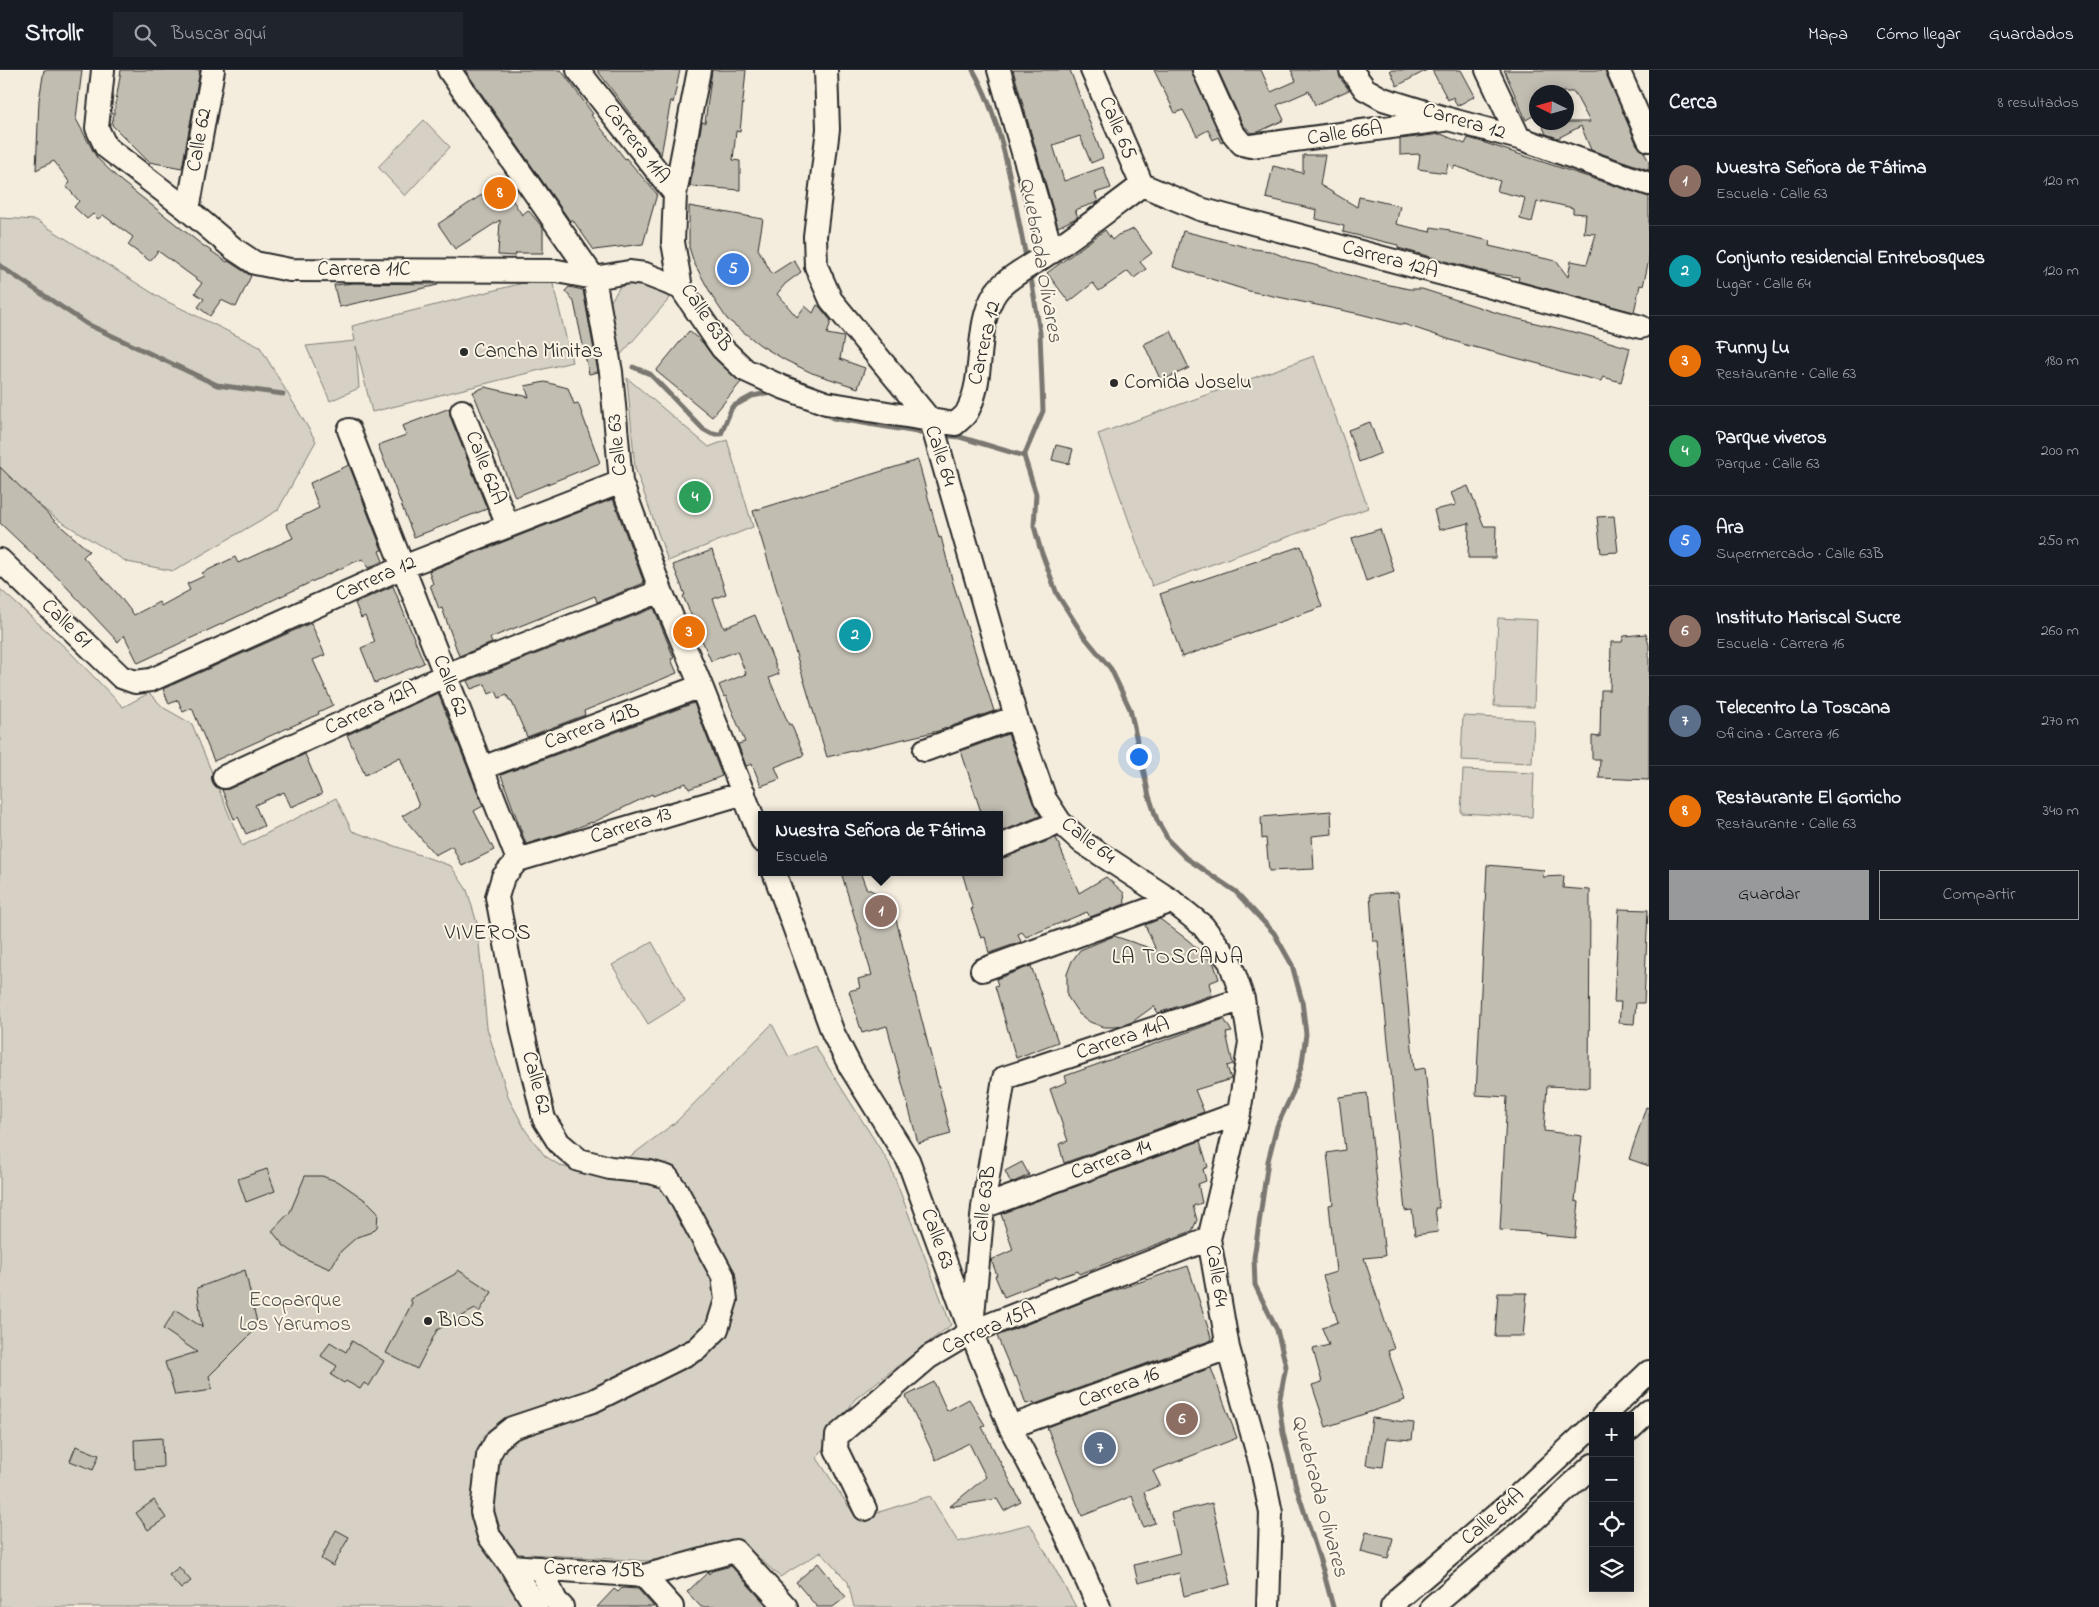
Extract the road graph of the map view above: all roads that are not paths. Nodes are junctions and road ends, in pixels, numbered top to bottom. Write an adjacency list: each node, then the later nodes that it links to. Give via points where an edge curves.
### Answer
1 (103, 70): 19 (street, Carrera 11C, via 97,128 106,147)
2 (213, 70): 19 (street, Calle 62)
3 (449, 70): 21 (street, Calle 63)
4 (578, 70): 18 (street, Carrera 11A)
5 (699, 70): 18 (street, Calle 63B)
6 (826, 70): 25 (street, Calle 64, via 828,129 815,236 816,266 831,300)
7 (999, 70): 20 (street)
8 (1092, 70): 17 (street, Calle 65)
9 (1204, 70): 13 (street, Calle 66A, via 1232,132 1242,144 1251,146)
10 (1351, 70): 13 (street, Carrera 12, via 1365,89 1383,99)
11 (1487, 70): 14 (street)
12 (1618, 70): 15 (street)
13 (1448, 119): 14 (street, Carrera 12)
14 (1519, 138): 16 (street, Carrera 12)
15 (1649, 140)
16 (1649, 184)
17 (1142, 185): 20 (street, Carrera 12); 23 (street, Carrera 12A, via 1200,209)
18 (675, 194): 22 (street, Calle 63B, via 673,242)
19 (188, 210): 21 (street, Carrera 11C, via 255,263 290,270 557,271)
20 (1044, 256): 25 (street, Carrera 12, via 997,291 989,306 968,412 955,424)
21 (594, 278): 22 (street, Carrera 11C, via 629,272 645,274); 27 (street, Calle 63, via 611,372)
22 (681, 288): 25 (street, Calle 63B, via 722,348 745,370 826,403)
23 (1641, 327)
24 (462, 411): 28 (street, Calle 62A)
25 (931, 421): 35 (street, Calle 64)
26 (349, 430): 30 (street, Calle 62)
27 (621, 482): 28 (street, Carrera 12); 31 (street, Calle 63)
28 (508, 526): 30 (street, Carrera 12)
29 (0, 560): 33 (street, Calle 61, via 121,677)
30 (403, 566): 32 (street, Calle 62); 33 (street, Carrera 12, via 151,680)
31 (661, 591): 32 (street, Carrera 12A); 34 (street, Calle 63)
32 (446, 674): 37 (street, Calle 62); 38 (street, Carrera 12A)
33 (135, 682)
34 (702, 686): 37 (street, Carrera 12B); 39 (street, Calle 63)
35 (1016, 717): 36 (street); 40 (street, Calle 64, via 1045,799)
36 (925, 750)
37 (482, 768): 43 (street, Calle 62)
38 (224, 777)
39 (744, 793): 41 (street, Calle 63); 43 (street, Carrera 13)
40 (1060, 822): 42 (street); 45 (street, Calle 64, via 1082,842)
41 (758, 830)
42 (1003, 845)
43 (518, 860): 62 (street, Calle 62, via 503,877 497,897 523,1033 544,1119 559,1143 579,1160 667,1177 723,1276 726,1300 717,1328 697,1349 593,1401 512,1428 497,1440 488,1456 482,1512 489,1536)
44 (775, 876): 52 (street, Calle 63, via 833,1033 908,1160)
45 (1172, 901): 46 (street); 47 (street, Calle 64, via 1203,926 1230,962)
46 (982, 970)
47 (1243, 999): 48 (street, Carrera 14A); 49 (street, Calle 64, via 1250,1042)
48 (1004, 1078): 50 (street, Calle 63B)
49 (1239, 1114): 50 (street, Carrera 14); 51 (street, Calle 64)
50 (982, 1207): 52 (street, Calle 63B)
51 (1209, 1239): 52 (street, Carrera 15A); 53 (street, Calle 64)
52 (971, 1332): 58 (street, Calle 63); 61 (street, Carrera 15A, via 929,1357 837,1436 836,1449)
53 (1228, 1348): 58 (street, Carrera 16); 70 (street, Calle 64, via 1271,1513)
54 (1649, 1372): 56 (street)
55 (1649, 1411): 57 (street)
56 (1607, 1412)
57 (1634, 1425)
58 (1010, 1427): 69 (street, Calle 63, via 1064,1530)
59 (1589, 1430): 71 (street, Calle 64A)
60 (1589, 1469): 72 (street, Calle 64A)
61 (865, 1509)
62 (511, 1566): 63 (street, Carrera 15B); 65 (street, Calle 62)
63 (540, 1568): 64 (street, Carrera 15B); 66 (street)
64 (644, 1576): 67 (street); 68 (street, Carrera 15B, via 735,1551)
65 (536, 1607)
66 (562, 1607)
67 (672, 1607)
68 (786, 1607)
69 (1099, 1607)
70 (1268, 1607)
71 (1392, 1607)
72 (1432, 1607)

